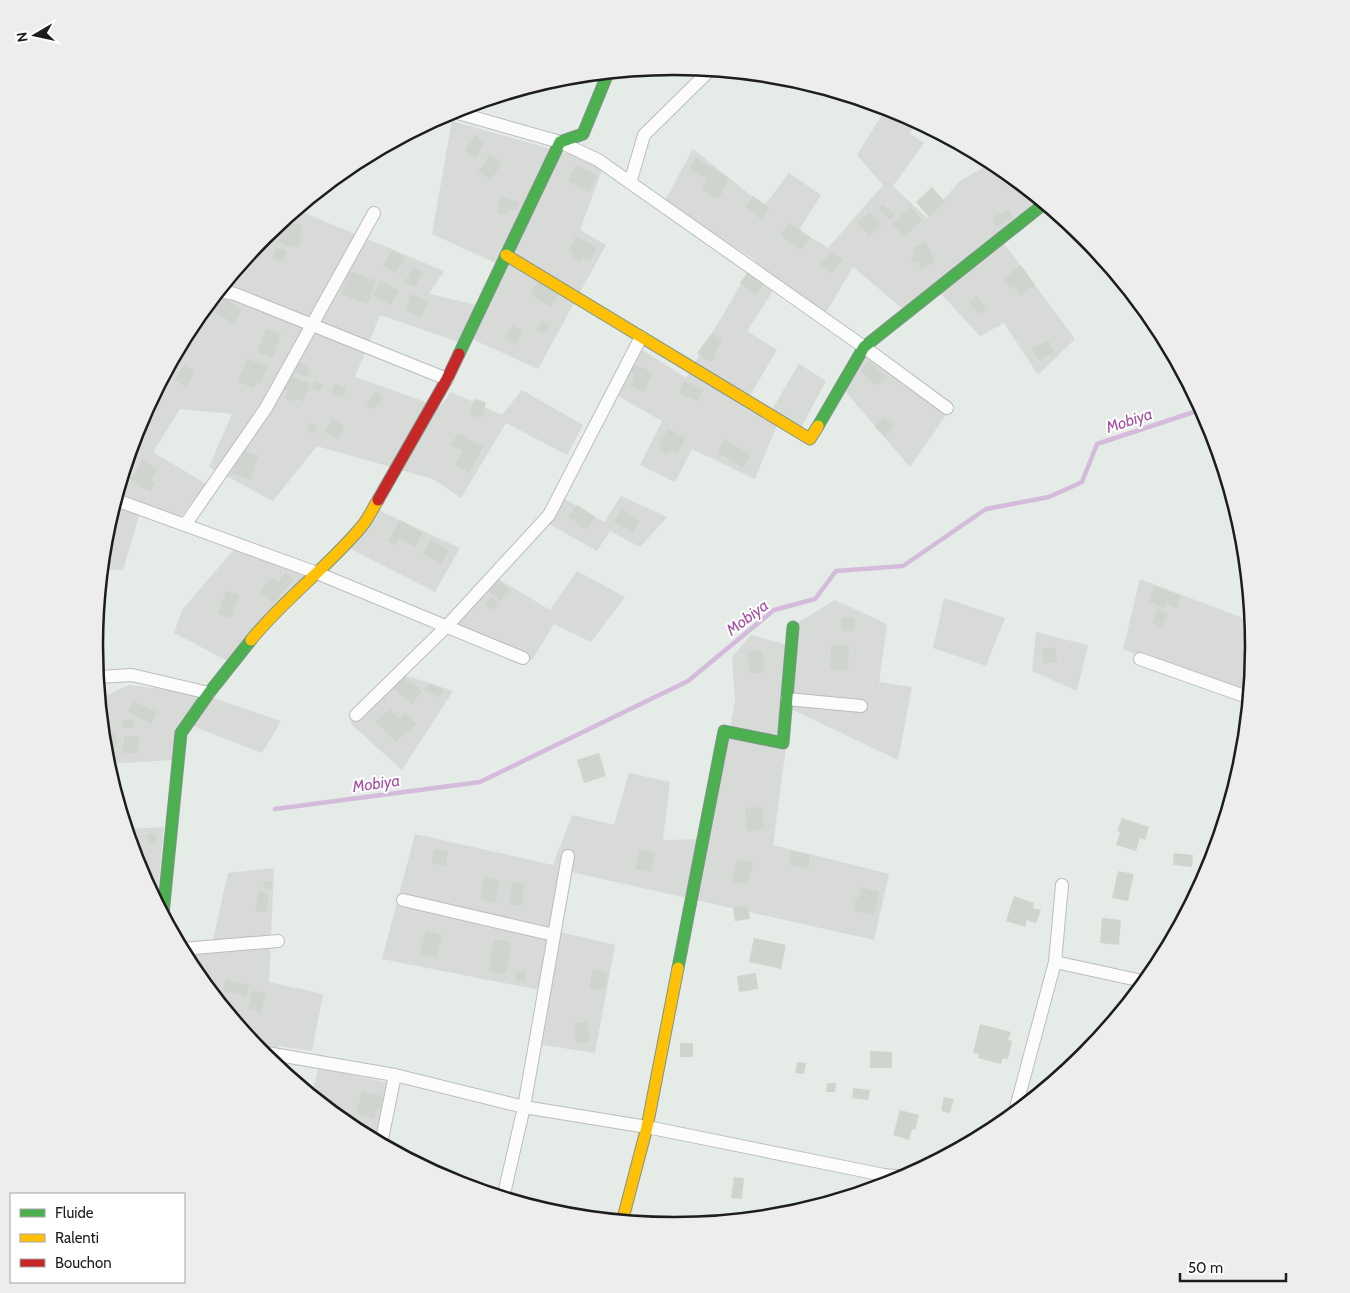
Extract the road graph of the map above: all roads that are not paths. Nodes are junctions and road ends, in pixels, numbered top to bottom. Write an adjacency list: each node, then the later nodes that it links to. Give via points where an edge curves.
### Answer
1 (704, 76): 5 (street, via 644,135)
2 (605, 79): 4 (street, via 583,134)
3 (466, 115): 4 (street)
4 (560, 142): 5 (street, via 598,160); 8 (street)
5 (630, 182): 12 (street)
6 (1041, 208): 12 (street)
7 (374, 213): 10 (street)
8 (506, 255): 11 (street); 13 (street)
9 (227, 293): 10 (street)
10 (311, 324): 13 (street); 16 (street, via 266,408)
11 (641, 337): 12 (street, via 810,439); 18 (street, via 550,515)
12 (864, 347): 14 (street)
13 (447, 379): 17 (street, via 363,525)
14 (947, 408)
15 (122, 502): 16 (street)
16 (185, 525): 17 (street)
17 (317, 573): 18 (street); 23 (street, via 267,620)
18 (446, 627): 20 (street); 27 (street)
19 (793, 627): 25 (street)
20 (523, 658)
21 (1140, 660): 24 (street)
22 (105, 677): 23 (street, via 132,675)
23 (209, 693): 31 (street, via 181,733)
24 (1244, 696)
25 (787, 699): 26 (street); 41 (street, via 783,744 724,731)
26 (861, 706)
27 (356, 715)
28 (568, 856): 32 (street)
29 (1062, 885): 35 (street)
30 (403, 900): 32 (street)
31 (164, 903)
32 (554, 935): 40 (street)
33 (278, 941): 34 (street)
34 (190, 947)
35 (1055, 962): 36 (street); 39 (street)
36 (1138, 980)
37 (275, 1055): 38 (street)
38 (395, 1075): 40 (street); 42 (street)
39 (1017, 1105)
40 (524, 1107): 41 (street); 44 (street)
41 (647, 1127): 43 (street); 45 (street)
42 (382, 1137)
43 (890, 1176)
44 (504, 1192)
45 (624, 1215)

